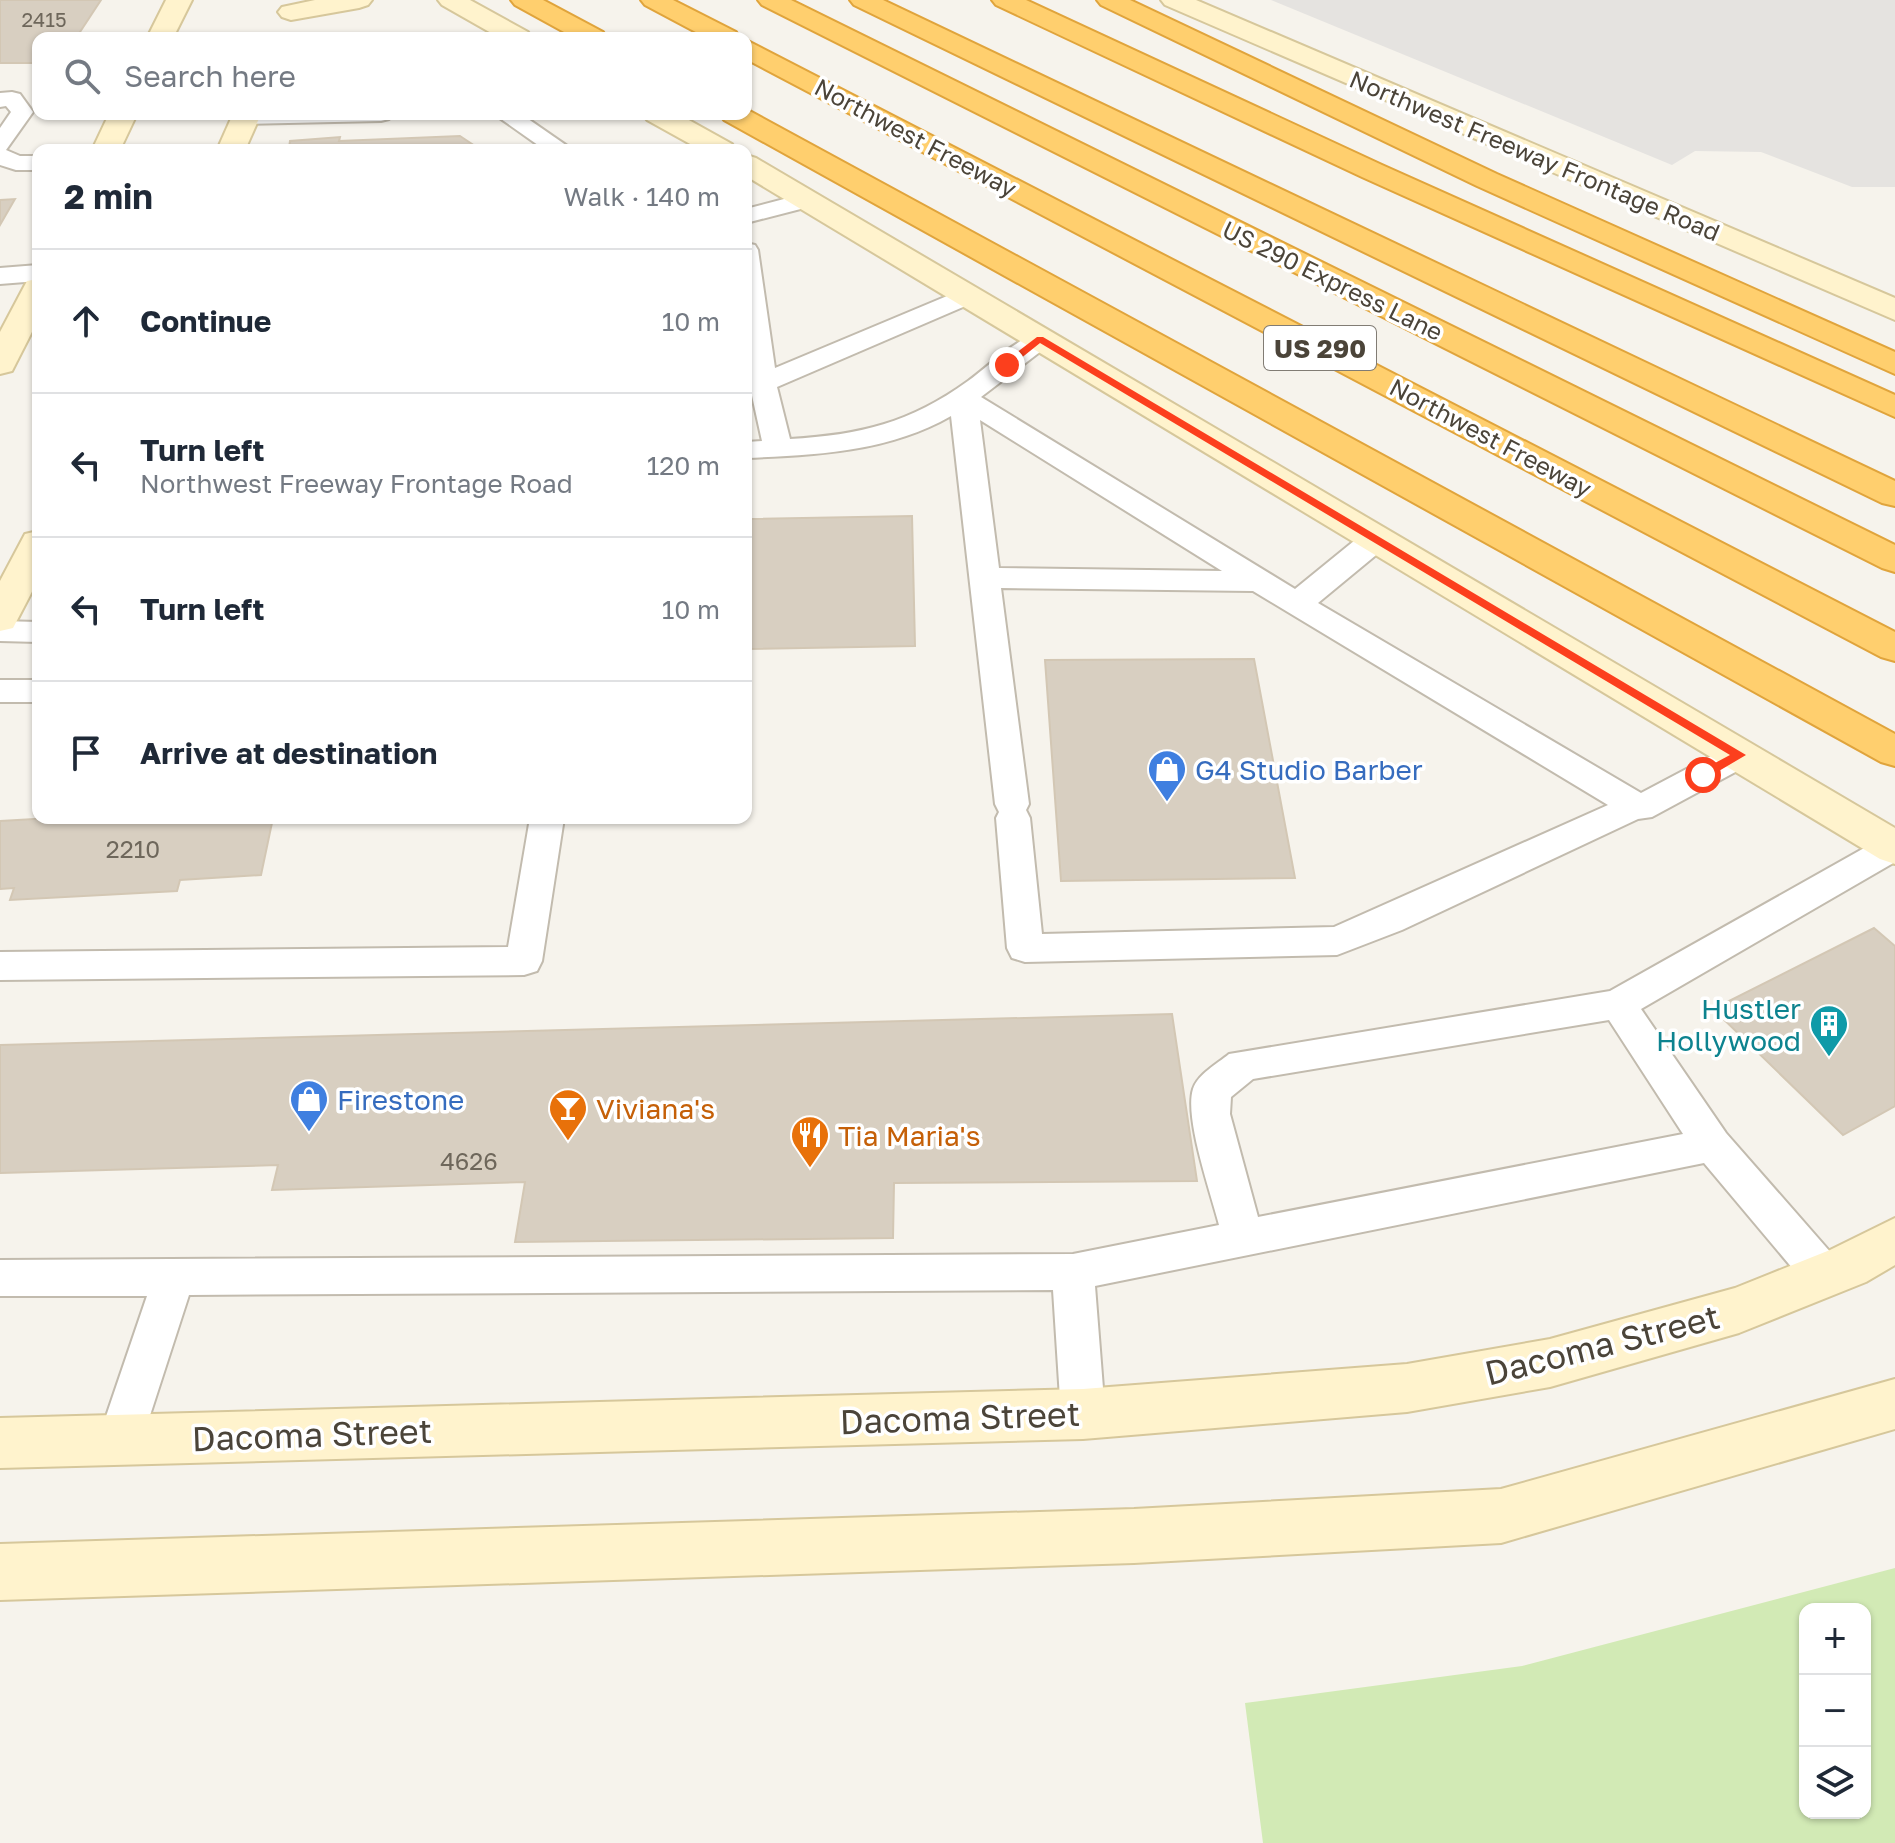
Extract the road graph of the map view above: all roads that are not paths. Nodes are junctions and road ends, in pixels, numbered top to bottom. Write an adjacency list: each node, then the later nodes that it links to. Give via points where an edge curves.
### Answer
1 (179, 0): 13 (main road)
2 (359, 0): 12 (main road)
3 (451, 0): 15 (main road)
4 (524, 0): 16 (highway)
5 (654, 0): 17 (highway)
6 (771, 0): 53 (highway, US 290 Express Lane)
7 (863, 0): 50 (highway)
8 (1005, 0): 33 (highway)
9 (1059, 0): 33 (highway, via 1316,125)
10 (1110, 0): 44 (highway, via 1487,180)
11 (1174, 0): 40 (main road, Northwest Freeway Frontage Road)
12 (294, 6): 14 (main road)
13 (163, 32)
14 (283, 32)
15 (508, 32)
16 (583, 32)
17 (715, 32)
18 (752, 51): 60 (highway, Northwest Freeway / US 290)
19 (0, 100): 29 (lane, via 12,99 22,112)
20 (120, 120): 25 (main road)
21 (244, 120): 26 (main road)
22 (514, 120): 27 (lane)
23 (668, 120): 28 (main road)
24 (745, 120): 63 (highway)
25 (109, 144)
26 (234, 144)
27 (552, 144)
28 (711, 144)
29 (0, 145)
30 (0, 156): 31 (lane)
31 (32, 163)
32 (752, 168): 34 (main road)
33 (1372, 171): 47 (highway)
34 (807, 200): 35 (lane); 38 (main road)
35 (752, 214)
36 (32, 273): 37 (lane)
37 (0, 276)
38 (968, 296): 42 (main road); 45 (lane)
39 (32, 300): 43 (main road)
40 (1895, 310)
41 (752, 339): 45 (lane)
42 (1040, 339): 46 (lane); 51 (main road)
43 (0, 364)
44 (1895, 364)
45 (755, 383): 48 (lane)
46 (963, 398): 48 (lane, via 900,430 827,446); 54 (lane); 55 (lane)
47 (1895, 407)
48 (778, 448): 49 (lane)
49 (752, 450)
50 (1895, 495)
51 (1376, 539): 56 (lane); 64 (main road)
52 (32, 554): 57 (main road)
53 (1895, 560)
54 (985, 578): 55 (lane); 65 (lane, via 1025,948 1337,941)
55 (1260, 581): 56 (lane)
56 (1297, 604): 65 (lane)
57 (0, 619)
58 (0, 631): 59 (lane)
59 (32, 632)
60 (1895, 648)
61 (0, 691): 62 (lane)
62 (32, 691)
63 (1895, 752)
64 (1740, 755): 65 (lane); 67 (main road)
65 (1636, 806)
66 (546, 824): 68 (lane, via 524,961)
67 (1895, 847): 69 (lane)
68 (0, 966)
69 (1618, 1004): 70 (lane); 71 (lane, via 1243,1065 1212,1090 1210,1114)
70 (1712, 1145): 71 (lane); 74 (lane)
71 (1243, 1238): 73 (lane)
72 (1895, 1240): 74 (main road, Dacoma Street)
73 (1073, 1272): 76 (lane); 78 (lane)
74 (1824, 1275): 78 (main road, Dacoma Street, via 1739,1310 1550,1363 1407,1388)
75 (0, 1278): 76 (lane)
76 (174, 1278): 79 (lane)
77 (1895, 1404): 81 (main road, via 1501,1516 1118,1537)
78 (1083, 1414): 79 (main road, Dacoma Street)
79 (120, 1440): 80 (main road, Dacoma Street)
80 (0, 1443)
81 (0, 1572)

